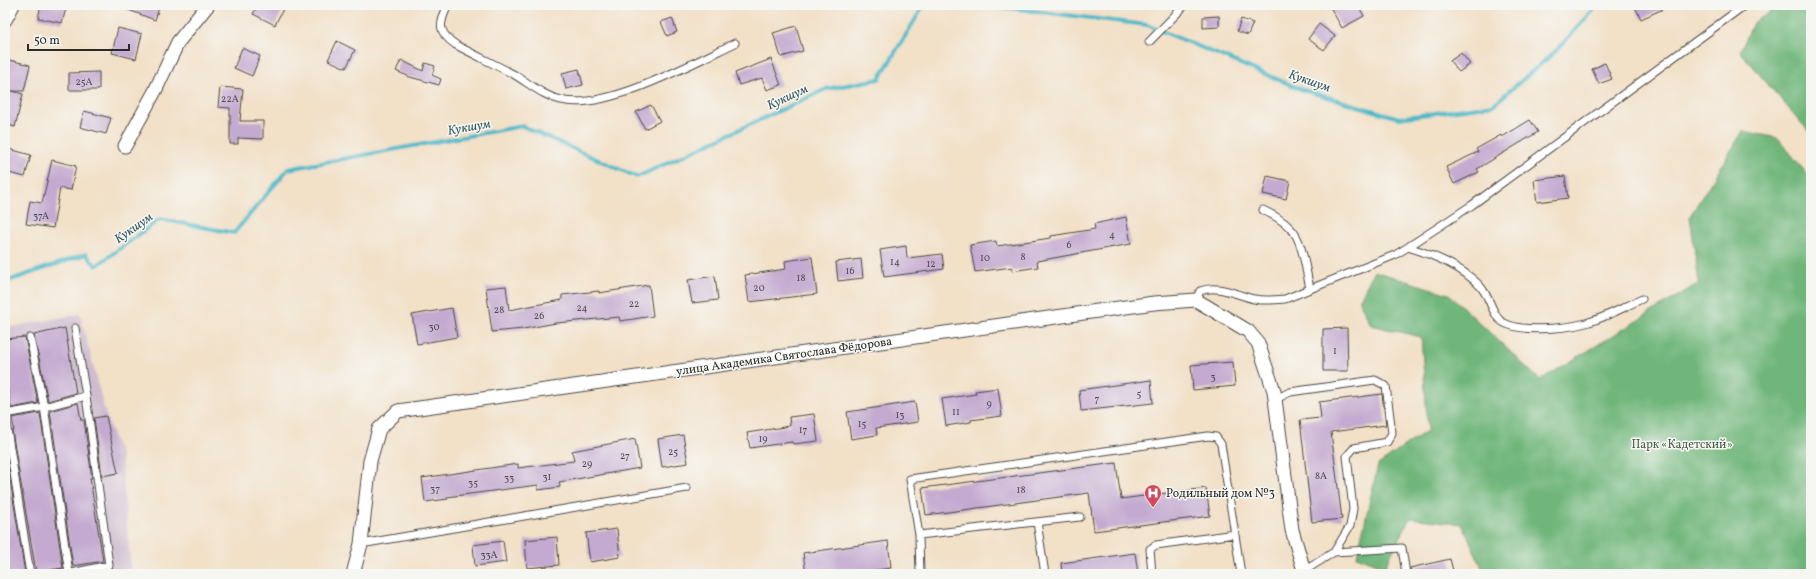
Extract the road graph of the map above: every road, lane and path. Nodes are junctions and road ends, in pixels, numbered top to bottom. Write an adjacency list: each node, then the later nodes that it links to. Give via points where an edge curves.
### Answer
1 (13, 5): 6 (street)
2 (208, 5): 9 (street, via 178,42)
3 (448, 5): 8 (lane, via 441,20 441,31 447,40 513,74 538,91 573,103 639,88)
4 (1185, 5): 7 (lane)
5 (1745, 5): 11 (lane, via 1472,205)
6 (5, 20)
7 (1149, 42)
8 (735, 43)
9 (125, 146)
10 (1263, 210): 12 (lane, via 1279,218 1293,230 1299,242)
11 (1408, 248): 12 (lane); 13 (lane, via 1435,256 1460,270 1480,286 1498,318 1519,328 1558,328 1587,323)
12 (1310, 288): 14 (lane, via 1275,300 1254,299 1221,289 1207,288 1200,291)
13 (1642, 299)
14 (1196, 300): 18 (street, via 1248,331 1258,343); 27 (street, улица Академика Святослава Фёдорова, via 1138,305 398,411 379,429 370,461)
15 (75, 328): 17 (lane)
16 (30, 338): 19 (lane)
17 (86, 396): 19 (lane); 30 (lane, via 109,565)
18 (1276, 399): 28 (lane, via 1290,392 1375,380 1386,386 1392,433 1387,442 1354,448 1347,456 1353,509 1350,526); 29 (street, via 1292,530)
19 (44, 407): 20 (lane); 30 (lane)
20 (5, 415): 21 (lane)
21 (6, 426): 31 (lane)
22 (687, 488): 27 (lane)
23 (1080, 516): 24 (lane)
24 (1037, 522): 26 (lane); 35 (lane)
25 (1235, 534): 26 (lane, via 1221,444 1216,438 1208,436 910,479); 36 (lane, via 1156,545 1150,549); 37 (lane)
26 (919, 535): 34 (lane)
27 (361, 544): 33 (street)
28 (1334, 552): 29 (lane); 38 (lane, via 1402,548)
29 (1305, 572)
30 (68, 573): 32 (lane)
31 (30, 574)
32 (59, 574)
33 (353, 574)
34 (920, 574)
35 (1045, 574)
36 (1152, 574)
37 (1241, 574)
38 (1406, 574)

